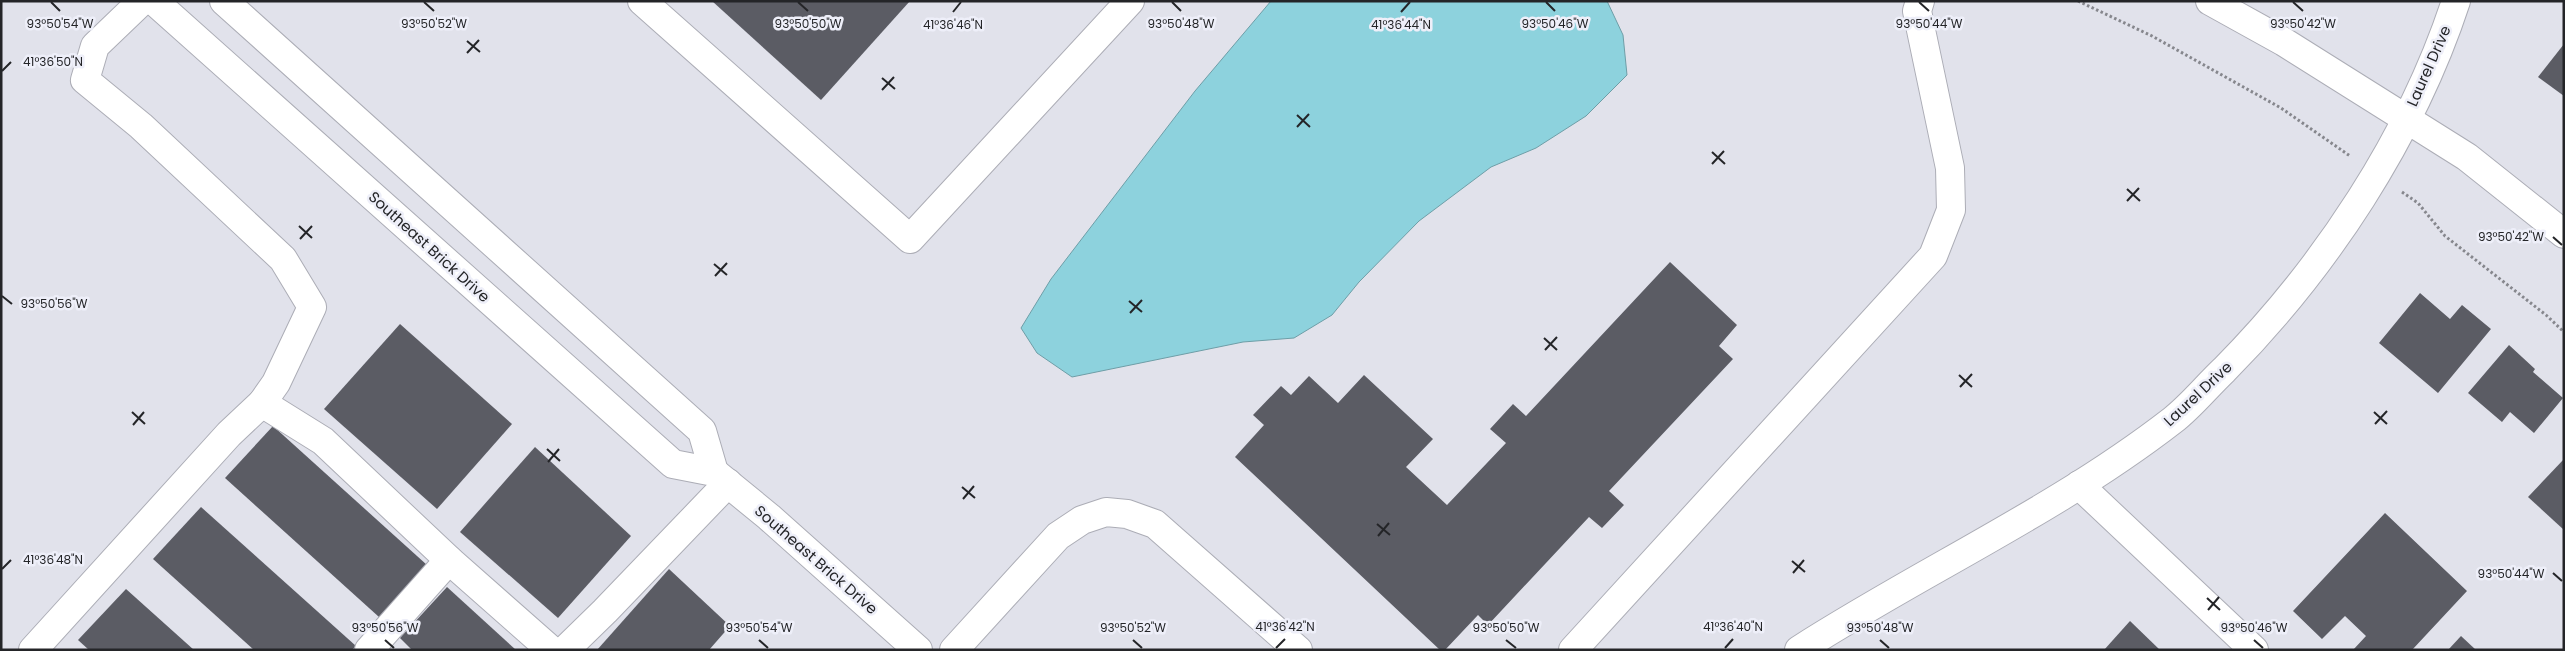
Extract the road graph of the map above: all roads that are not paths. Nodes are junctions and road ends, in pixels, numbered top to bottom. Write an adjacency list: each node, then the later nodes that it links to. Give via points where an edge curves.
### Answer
1 (142, 1): 11 (street, via 95,46 85,80 141,126 283,259 312,306 276,383)
2 (154, 1): 12 (street, Southeast Brick Drive, via 673,464)
3 (224, 1): 12 (street, via 702,431)
4 (642, 1): 5 (street, via 910,239)
5 (1130, 1)
6 (1920, 1): 22 (street, via 1917,11 1950,168 1951,210 1933,256)
7 (2210, 1): 9 (street, via 2284,42)
8 (2456, 1): 9 (street, Laurel Drive, via 2429,74)
9 (2405, 118): 10 (street, via 2467,157); 13 (street, Laurel Drive, via 2376,174 2338,234 2257,337 2174,419)
10 (2564, 234)
11 (262, 403): 14 (street, via 323,441); 15 (street, via 229,434)
12 (720, 478): 18 (street); 19 (street, Southeast Brick Drive)
13 (2079, 485): 23 (street, Laurel Drive); 24 (street)
14 (449, 560): 16 (street); 17 (street)
15 (33, 650)
16 (369, 650)
17 (551, 650)
18 (565, 650)
19 (918, 650)
20 (954, 650): 21 (street, via 1058,536 1082,520 1106,512 1127,514 1155,524)
21 (1298, 650)
22 (1573, 650)
23 (1799, 650)
24 (2254, 650)

